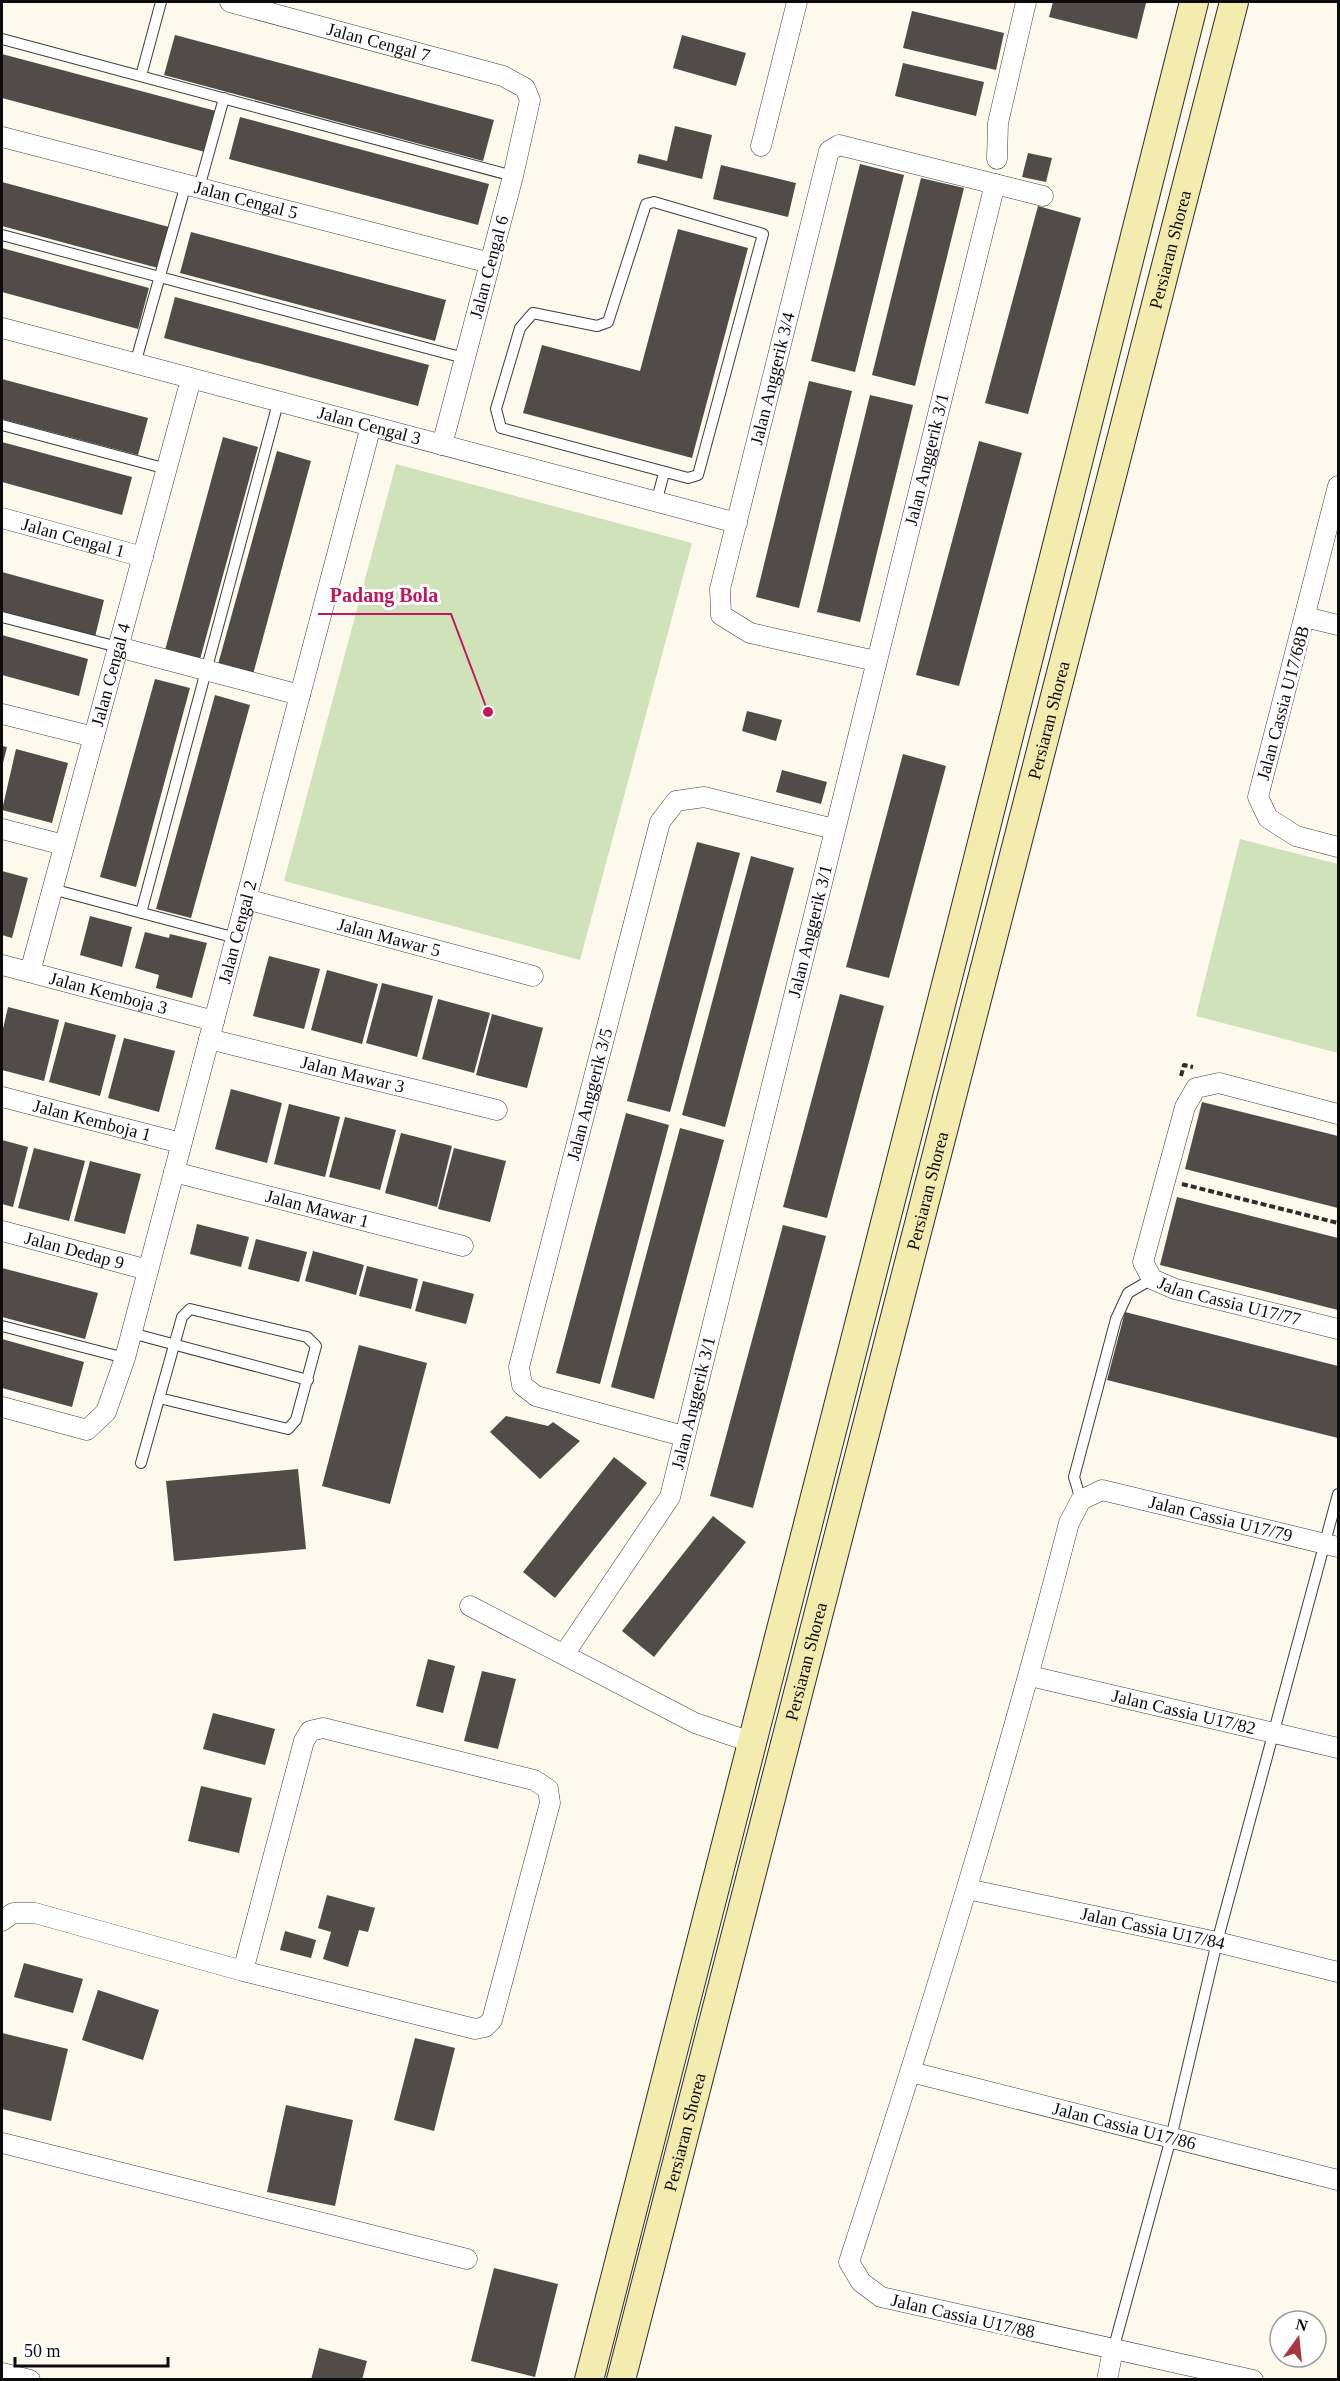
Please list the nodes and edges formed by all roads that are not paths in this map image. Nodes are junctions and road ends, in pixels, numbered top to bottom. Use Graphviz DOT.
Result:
graph roads {
  1 [pos="161,2"];
  2 [pos="230,2"];
  3 [pos="797,2"];
  4 [pos="1026,2"];
  5 [pos="1194,2"];
  6 [pos="1234,2"];
  7 [pos="2,39"];
  8 [pos="141,76"];
  9 [pos="525,88"];
  10 [pos="224,98"];
  11 [pos="2,137"];
  12 [pos="761,146"];
  13 [pos="997,159"];
  14 [pos="513,176"];
  15 [pos="995,184"];
  16 [pos="193,186"];
  17 [pos="1043,196"];
  18 [pos="2,236"];
  19 [pos="490,263"];
  20 [pos="159,277"];
  21 [pos="2,328"];
  22 [pos="464,358"];
  23 [pos="135,364"];
  24 [pos="192,379"];
  25 [pos="278,403"];
  26 [pos="2,425"];
  27 [pos="371,426"];
  28 [pos="442,445"];
  29 [pos="167,469"];
  30 [pos="664,473"];
  31 [pos="1338,486"];
  32 [pos="656,503"];
  33 [pos="2,518"];
  34 [pos="737,523"];
  35 [pos="143,557"];
  36 [pos="1305,616"];
  37 [pos="2,617"];
  38 [pos="1338,625"];
  39 [pos="118,647"];
  40 [pos="876,661"];
  41 [pos="205,671"];
  42 [pos="300,695"];
  43 [pos="2,714"];
  44 [pos="94,737"];
  45 [pos="2,829"];
  46 [pos="834,829"];
  47 [pos="64,845"];
  48 [pos="1338,847"];
  49 [pos="52,889"];
  50 [pos="246,899"];
  51 [pos="141,913"];
  52 [pos="236,938"];
  53 [pos="2,965"];
  54 [pos="30,972"];
  55 [pos="533,976"];
  56 [pos="211,1030"];
  57 [pos="2,1097"];
  58 [pos="497,1110"];
  59 [pos="1338,1114"];
  60 [pos="182,1143"];
  61 [pos="174,1172"];
  62 [pos="2,1231"];
  63 [pos="463,1246"];
  64 [pos="148,1269"];
  65 [pos="1152,1279"];
  66 [pos="2,1326"];
  67 [pos="1338,1329"];
  68 [pos="131,1333"];
  69 [pos="174,1344"];
  70 [pos="125,1358"];
  71 [pos="308,1380"];
  72 [pos="159,1398"];
  73 [pos="2,1407"];
  74 [pos="683,1436"];
  75 [pos="141,1463"];
  76 [pos="1338,1494"];
  77 [pos="1081,1500"];
  78 [pos="1332,1546"];
  79 [pos="470,1606"];
  80 [pos="565,1653"];
  81 [pos="805,1662"];
  82 [pos="1029,1676"];
  83 [pos="1274,1733"];
  84 [pos="752,1742"];
  85 [pos="1338,1748"];
  86 [pos="759,1842"];
  87 [pos="967,1889"];
  88 [pos="2,1921"];
  89 [pos="1217,1942"];
  90 [pos="243,1971"];
  91 [pos="1338,1972"];
  92 [pos="911,2072"];
  93 [pos="1171,2138"];
  94 [pos="2,2143"];
  95 [pos="1338,2180"];
  96 [pos="467,2259"];
  97 [pos="1113,2350"];
  98 [pos="2,2373"];
  99 [pos="30,2379"];
  100 [pos="589,2379"];
  101 [pos="621,2379"];
  102 [pos="1107,2379"];
  103 [pos="1253,2379"];
  1 -- 8 [label="lane"];
  2 -- 9 [label="street, Jalan Cengal 7"];
  3 -- 12 [label="street"];
  4 -- 13 [label="street"];
  5 -- 84 [label="main road, Persiaran Shorea"];
  6 -- 81 [label="main road, Persiaran Shorea"];
  7 -- 8 [label="lane"];
  8 -- 10 [label="lane"];
  9 -- 14 [label="street, Jalan Cengal 6"];
  10 -- 14 [label="lane"];
  10 -- 16 [label="lane"];
  11 -- 16 [label="street, Jalan Cengal 5"];
  14 -- 19 [label="street, Jalan Cengal 6"];
  15 -- 17 [label="street, Jalan Anggerik 3/4"];
  15 -- 34 [label="street, Jalan Anggerik 3/4"];
  15 -- 40 [label="street, Jalan Anggerik 3/1"];
  16 -- 19 [label="street, Jalan Cengal 5"];
  16 -- 20 [label="lane"];
  18 -- 20 [label="lane"];
  19 -- 22 [label="street, Jalan Cengal 6"];
  20 -- 22 [label="lane"];
  20 -- 23 [label="lane"];
  21 -- 23 [label="street, Jalan Cengal 3"];
  22 -- 28 [label="street, Jalan Cengal 6"];
  23 -- 24 [label="street, Jalan Cengal 3"];
  24 -- 25 [label="street, Jalan Cengal 3"];
  24 -- 29 [label="street, Jalan Cengal 4"];
  25 -- 27 [label="street, Jalan Cengal 3"];
  25 -- 41 [label="lane"];
  26 -- 29 [label="lane"];
  27 -- 28 [label="street, Jalan Cengal 3"];
  27 -- 42 [label="street, Jalan Cengal 2"];
  28 -- 32 [label="street, Jalan Cengal 3"];
  29 -- 35 [label="street, Jalan Cengal 4"];
  30 -- 30 [label="lane"];
  30 -- 32 [label="lane"];
  31 -- 36 [label="street, Jalan Cassia U17/68B"];
  32 -- 34 [label="street, Jalan Cengal 3"];
  33 -- 35 [label="street, Jalan Cengal 1"];
  34 -- 40 [label="street, Jalan Anggerik 3/4"];
  35 -- 39 [label="street, Jalan Cengal 4"];
  36 -- 38 [label="street"];
  36 -- 48 [label="street, Jalan Cassia U17/68B"];
  37 -- 39 [label="lane"];
  39 -- 41 [label="street"];
  39 -- 44 [label="street, Jalan Cengal 4"];
  40 -- 46 [label="street, Jalan Anggerik 3/1"];
  41 -- 42 [label="street"];
  41 -- 51 [label="lane"];
  42 -- 50 [label="street, Jalan Cengal 2"];
  43 -- 44 [label="street"];
  44 -- 47 [label="street, Jalan Cengal 4"];
  45 -- 47 [label="street"];
  46 -- 74 [label="street, Jalan Anggerik 3/1"];
  46 -- 74 [label="street, Jalan Anggerik 3/5"];
  47 -- 49 [label="street, Jalan Cengal 4"];
  49 -- 51 [label="lane"];
  49 -- 54 [label="street, Jalan Cengal 4"];
  50 -- 52 [label="street, Jalan Cengal 2"];
  50 -- 55 [label="street, Jalan Mawar 5"];
  51 -- 52 [label="lane"];
  52 -- 56 [label="street, Jalan Cengal 2"];
  53 -- 54 [label="street, Jalan Kemboja 3"];
  54 -- 56 [label="street, Jalan Kemboja 3"];
  56 -- 58 [label="street, Jalan Mawar 3"];
  56 -- 60 [label="street, Jalan Cengal 2"];
  57 -- 60 [label="street, Jalan Kemboja 1"];
  59 -- 65 [label="street, Jalan Cassia U17/77"];
  60 -- 61 [label="street, Jalan Cengal 2"];
  61 -- 63 [label="street, Jalan Mawar 1"];
  61 -- 64 [label="street, Jalan Cengal 2"];
  62 -- 64 [label="street, Jalan Dedap 9"];
  64 -- 68 [label="street, Jalan Cengal 2"];
  65 -- 67 [label="street, Jalan Cassia U17/77"];
  65 -- 77 [label="lane"];
  66 -- 70 [label="lane"];
  68 -- 69 [label="lane"];
  68 -- 70 [label="street, Jalan Cengal 2"];
  69 -- 71 [label="lane"];
  69 -- 71 [label="lane"];
  69 -- 72 [label="lane"];
  70 -- 73 [label="street, Jalan Cengal 2"];
  71 -- 72 [label="lane"];
  72 -- 75 [label="lane"];
  74 -- 80 [label="street, Jalan Anggerik 3/1"];
  76 -- 78 [label="lane"];
  77 -- 78 [label="street, Jalan Cassia U17/79"];
  77 -- 82 [label="street, Jalan Cassia U17/88"];
  78 -- 83 [label="lane"];
  79 -- 80 [label="street"];
  80 -- 84 [label="street"];
  81 -- 84 [label="main road"];
  81 -- 86 [label="main road, Persiaran Shorea"];
  82 -- 83 [label="street, Jalan Cassia U17/82"];
  82 -- 87 [label="street, Jalan Cassia U17/88"];
  83 -- 85 [label="street, Jalan Cassia U17/82"];
  83 -- 89 [label="lane"];
  84 -- 86 [label="main road"];
  84 -- 100 [label="main road, Persiaran Shorea"];
  86 -- 101 [label="main road, Persiaran Shorea"];
  87 -- 89 [label="street, Jalan Cassia U17/84"];
  87 -- 92 [label="street, Jalan Cassia U17/88"];
  88 -- 90 [label="street"];
  89 -- 91 [label="street, Jalan Cassia U17/84"];
  89 -- 93 [label="lane"];
  90 -- 90 [label="street"];
  92 -- 93 [label="street, Jalan Cassia U17/86"];
  92 -- 97 [label="street, Jalan Cassia U17/88"];
  93 -- 95 [label="street, Jalan Cassia U17/86"];
  93 -- 97 [label="lane"];
  94 -- 96 [label="street"];
  97 -- 102 [label="street"];
  97 -- 103 [label="street, Jalan Cassia U17/88"];
  98 -- 99 [label="street"];
}
